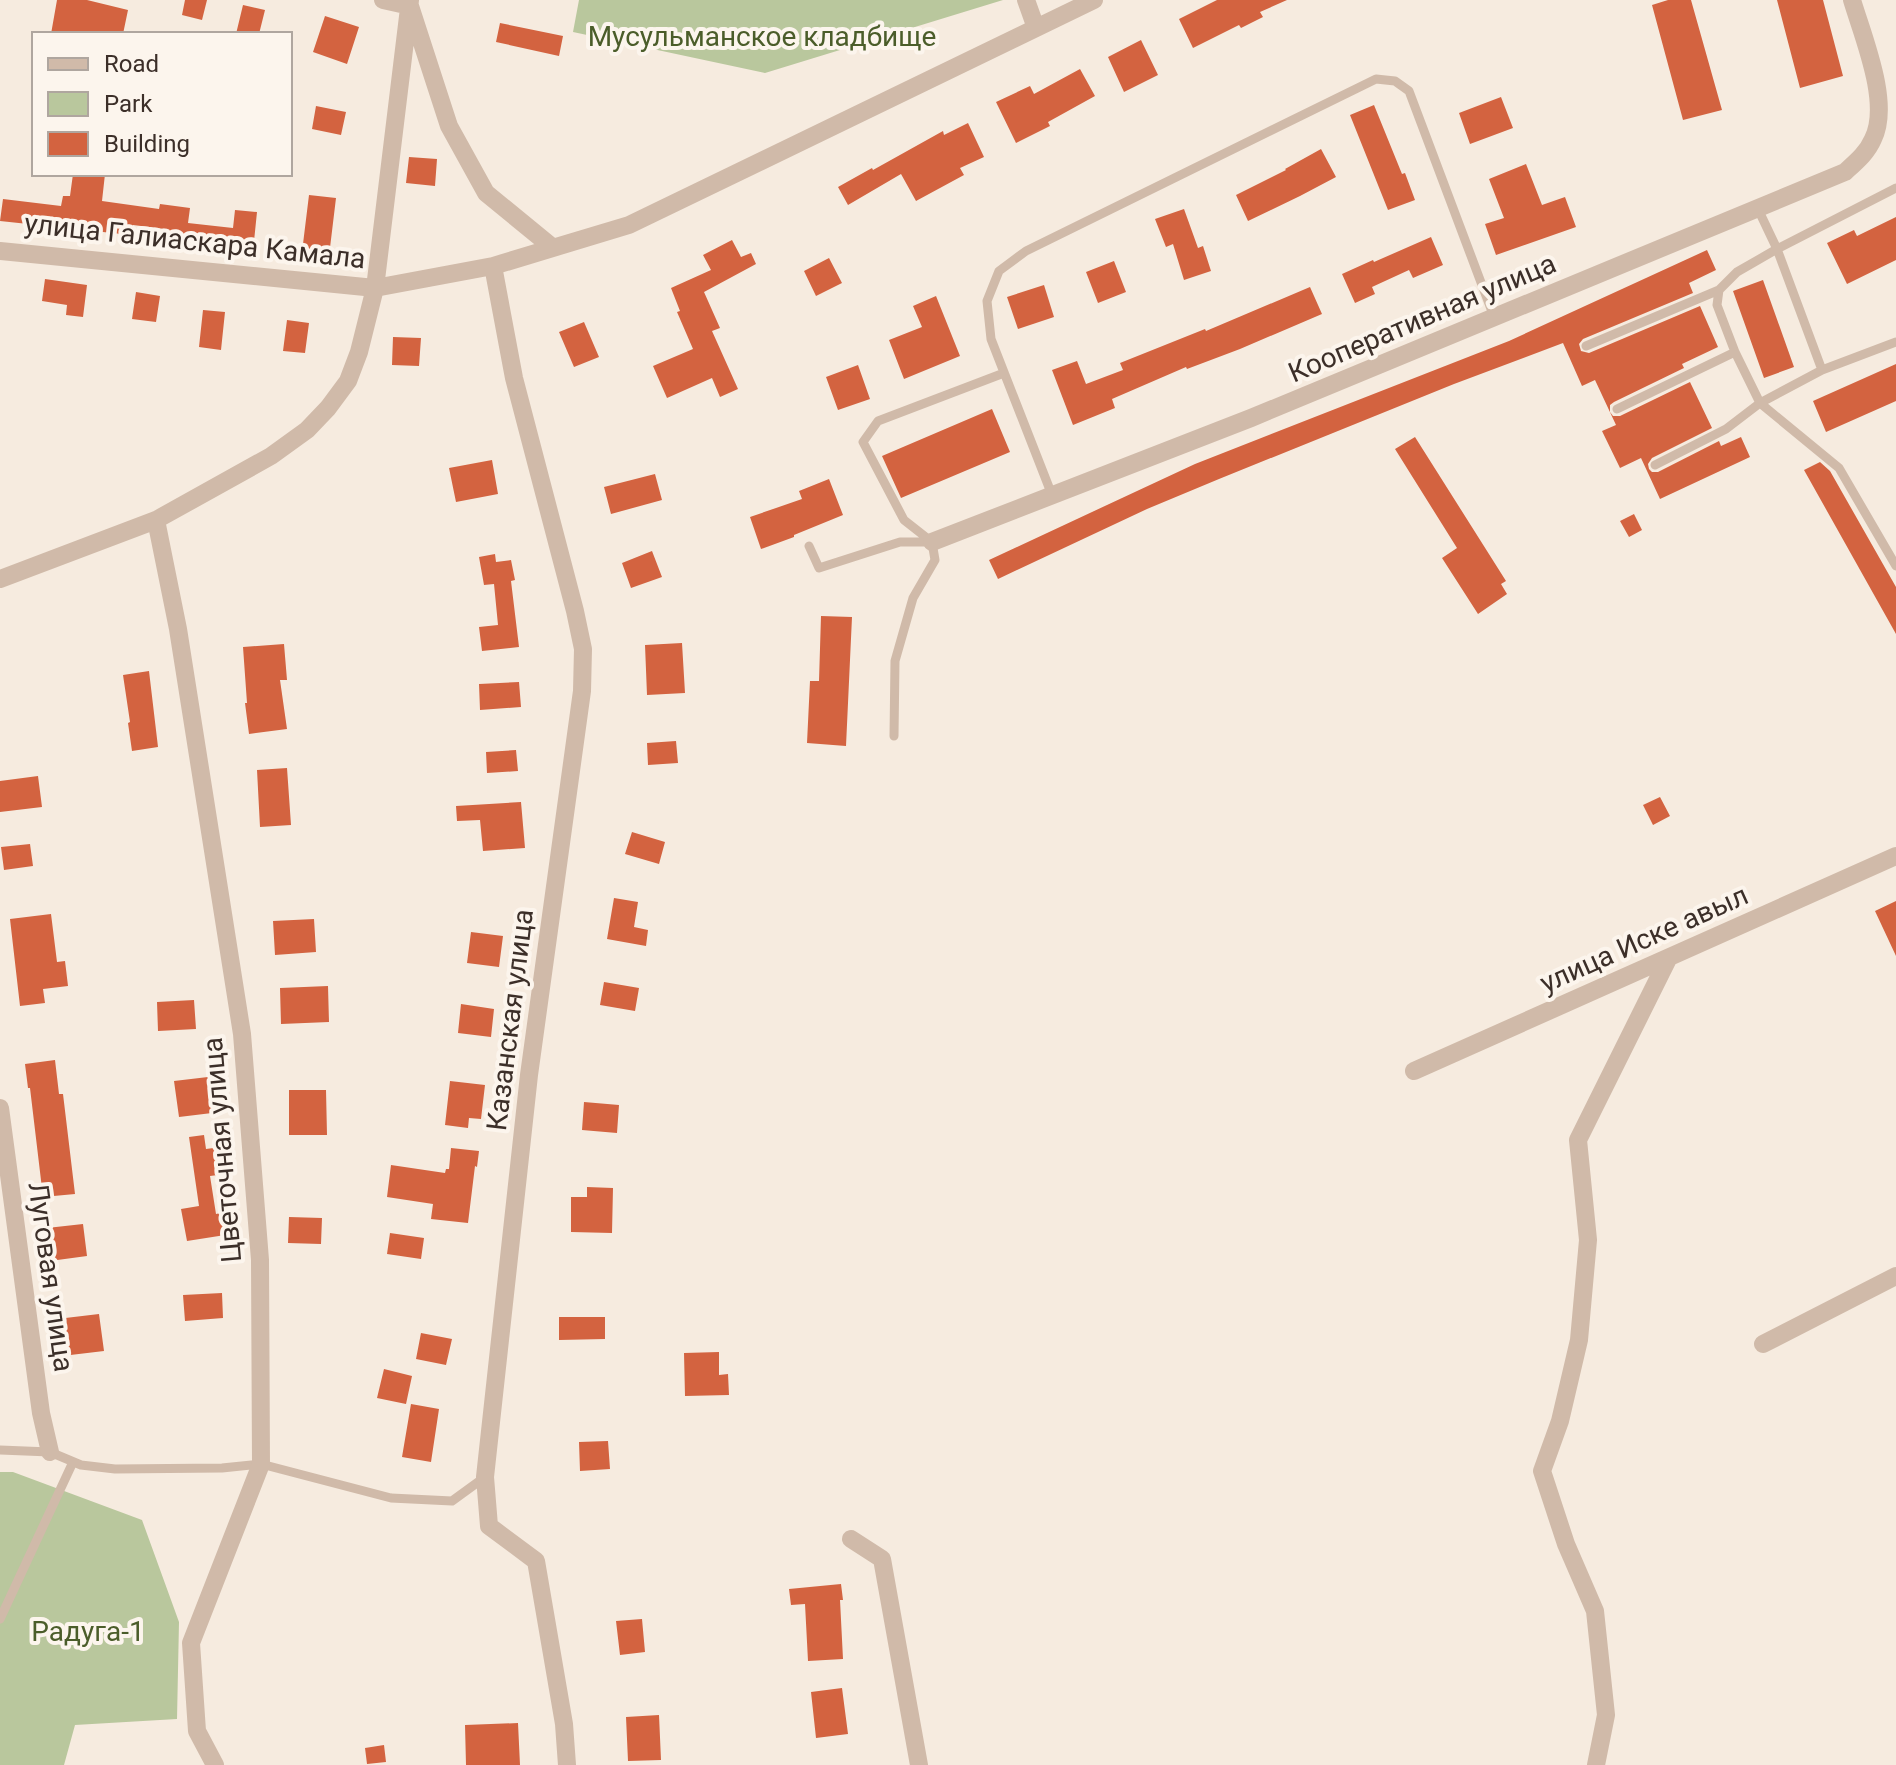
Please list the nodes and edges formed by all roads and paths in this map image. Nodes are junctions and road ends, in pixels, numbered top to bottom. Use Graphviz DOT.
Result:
graph roads {
  1 [pos="383,0"];
  2 [pos="1026,0"];
  3 [pos="1094,0"];
  4 [pos="1852,0"];
  5 [pos="410,3"];
  6 [pos="1036,28"];
  7 [pos="1896,188"];
  8 [pos="1758,209"];
  9 [pos="552,247"];
  10 [pos="1777,249"];
  11 [pos="0,251"];
  12 [pos="493,266"];
  13 [pos="375,288"];
  14 [pos="1719,290"];
  15 [pos="1494,318"];
  16 [pos="1896,342"];
  17 [pos="1586,346"];
  18 [pos="1735,352"];
  19 [pos="1822,370"];
  20 [pos="1004,373"];
  21 [pos="1760,403"];
  22 [pos="1617,409"];
  23 [pos="1655,465"];
  24 [pos="1052,495"];
  25 [pos="156,520"];
  26 [pos="932,542"];
  27 [pos="809,546"];
  28 [pos="1896,566"];
  29 [pos="0,579"];
  30 [pos="894,736"];
  31 [pos="1896,856"];
  32 [pos="1668,959"];
  33 [pos="1414,1071"];
  34 [pos="0,1108"];
  35 [pos="1896,1276"];
  36 [pos="1763,1344"];
  37 [pos="0,1450"];
  38 [pos="50,1452"];
  39 [pos="73,1462"];
  40 [pos="261,1464"];
  41 [pos="485,1477"];
  42 [pos="851,1539"];
  43 [pos="0,1619"];
  44 [pos="215,1765"];
  45 [pos="567,1765"];
  46 [pos="919,1765"];
  47 [pos="1596,1765"];
  1 -- 5 [label="street"];
  2 -- 6 [label="street"];
  3 -- 6 [label="street, улица Галиаскара Камала"];
  4 -- 8 [label="street, Кооперативная улица"];
  5 -- 9 [label="street"];
  5 -- 13 [label="street"];
  6 -- 9 [label="street, улица Галиаскара Камала"];
  7 -- 10 [label="lane"];
  8 -- 10 [label="lane"];
  8 -- 15 [label="street, Кооперативная улица"];
  9 -- 12 [label="street, улица Галиаскара Камала"];
  10 -- 14 [label="lane"];
  10 -- 19 [label="lane"];
  11 -- 13 [label="street, улица Галиаскара Камала"];
  12 -- 13 [label="street, улица Галиаскара Камала"];
  12 -- 41 [label="street, Казанская улица"];
  13 -- 25 [label="street"];
  14 -- 17 [label="lane"];
  14 -- 18 [label="lane"];
  15 -- 20 [label="lane"];
  15 -- 24 [label="street, Кооперативная улица"];
  16 -- 19 [label="lane"];
  18 -- 21 [label="lane"];
  18 -- 22 [label="lane"];
  19 -- 21 [label="lane"];
  20 -- 24 [label="lane"];
  20 -- 26 [label="lane"];
  21 -- 23 [label="lane"];
  21 -- 28 [label="lane"];
  24 -- 26 [label="street, Кооперативная улица"];
  25 -- 29 [label="street"];
  25 -- 40 [label="street, Цветочная улица"];
  26 -- 27 [label="lane"];
  26 -- 30 [label="lane"];
  31 -- 32 [label="street, улица Иске авыл"];
  32 -- 33 [label="street, улица Иске авыл"];
  32 -- 47 [label="street"];
  34 -- 38 [label="street, Луговая улица"];
  35 -- 36 [label="street"];
  37 -- 38 [label="lane"];
  38 -- 39 [label="lane"];
  39 -- 40 [label="lane"];
  39 -- 43 [label="lane"];
  40 -- 41 [label="lane"];
  40 -- 44 [label="street, Цветочная улица"];
  41 -- 45 [label="street, Казанская улица"];
  42 -- 46 [label="street"];
}
